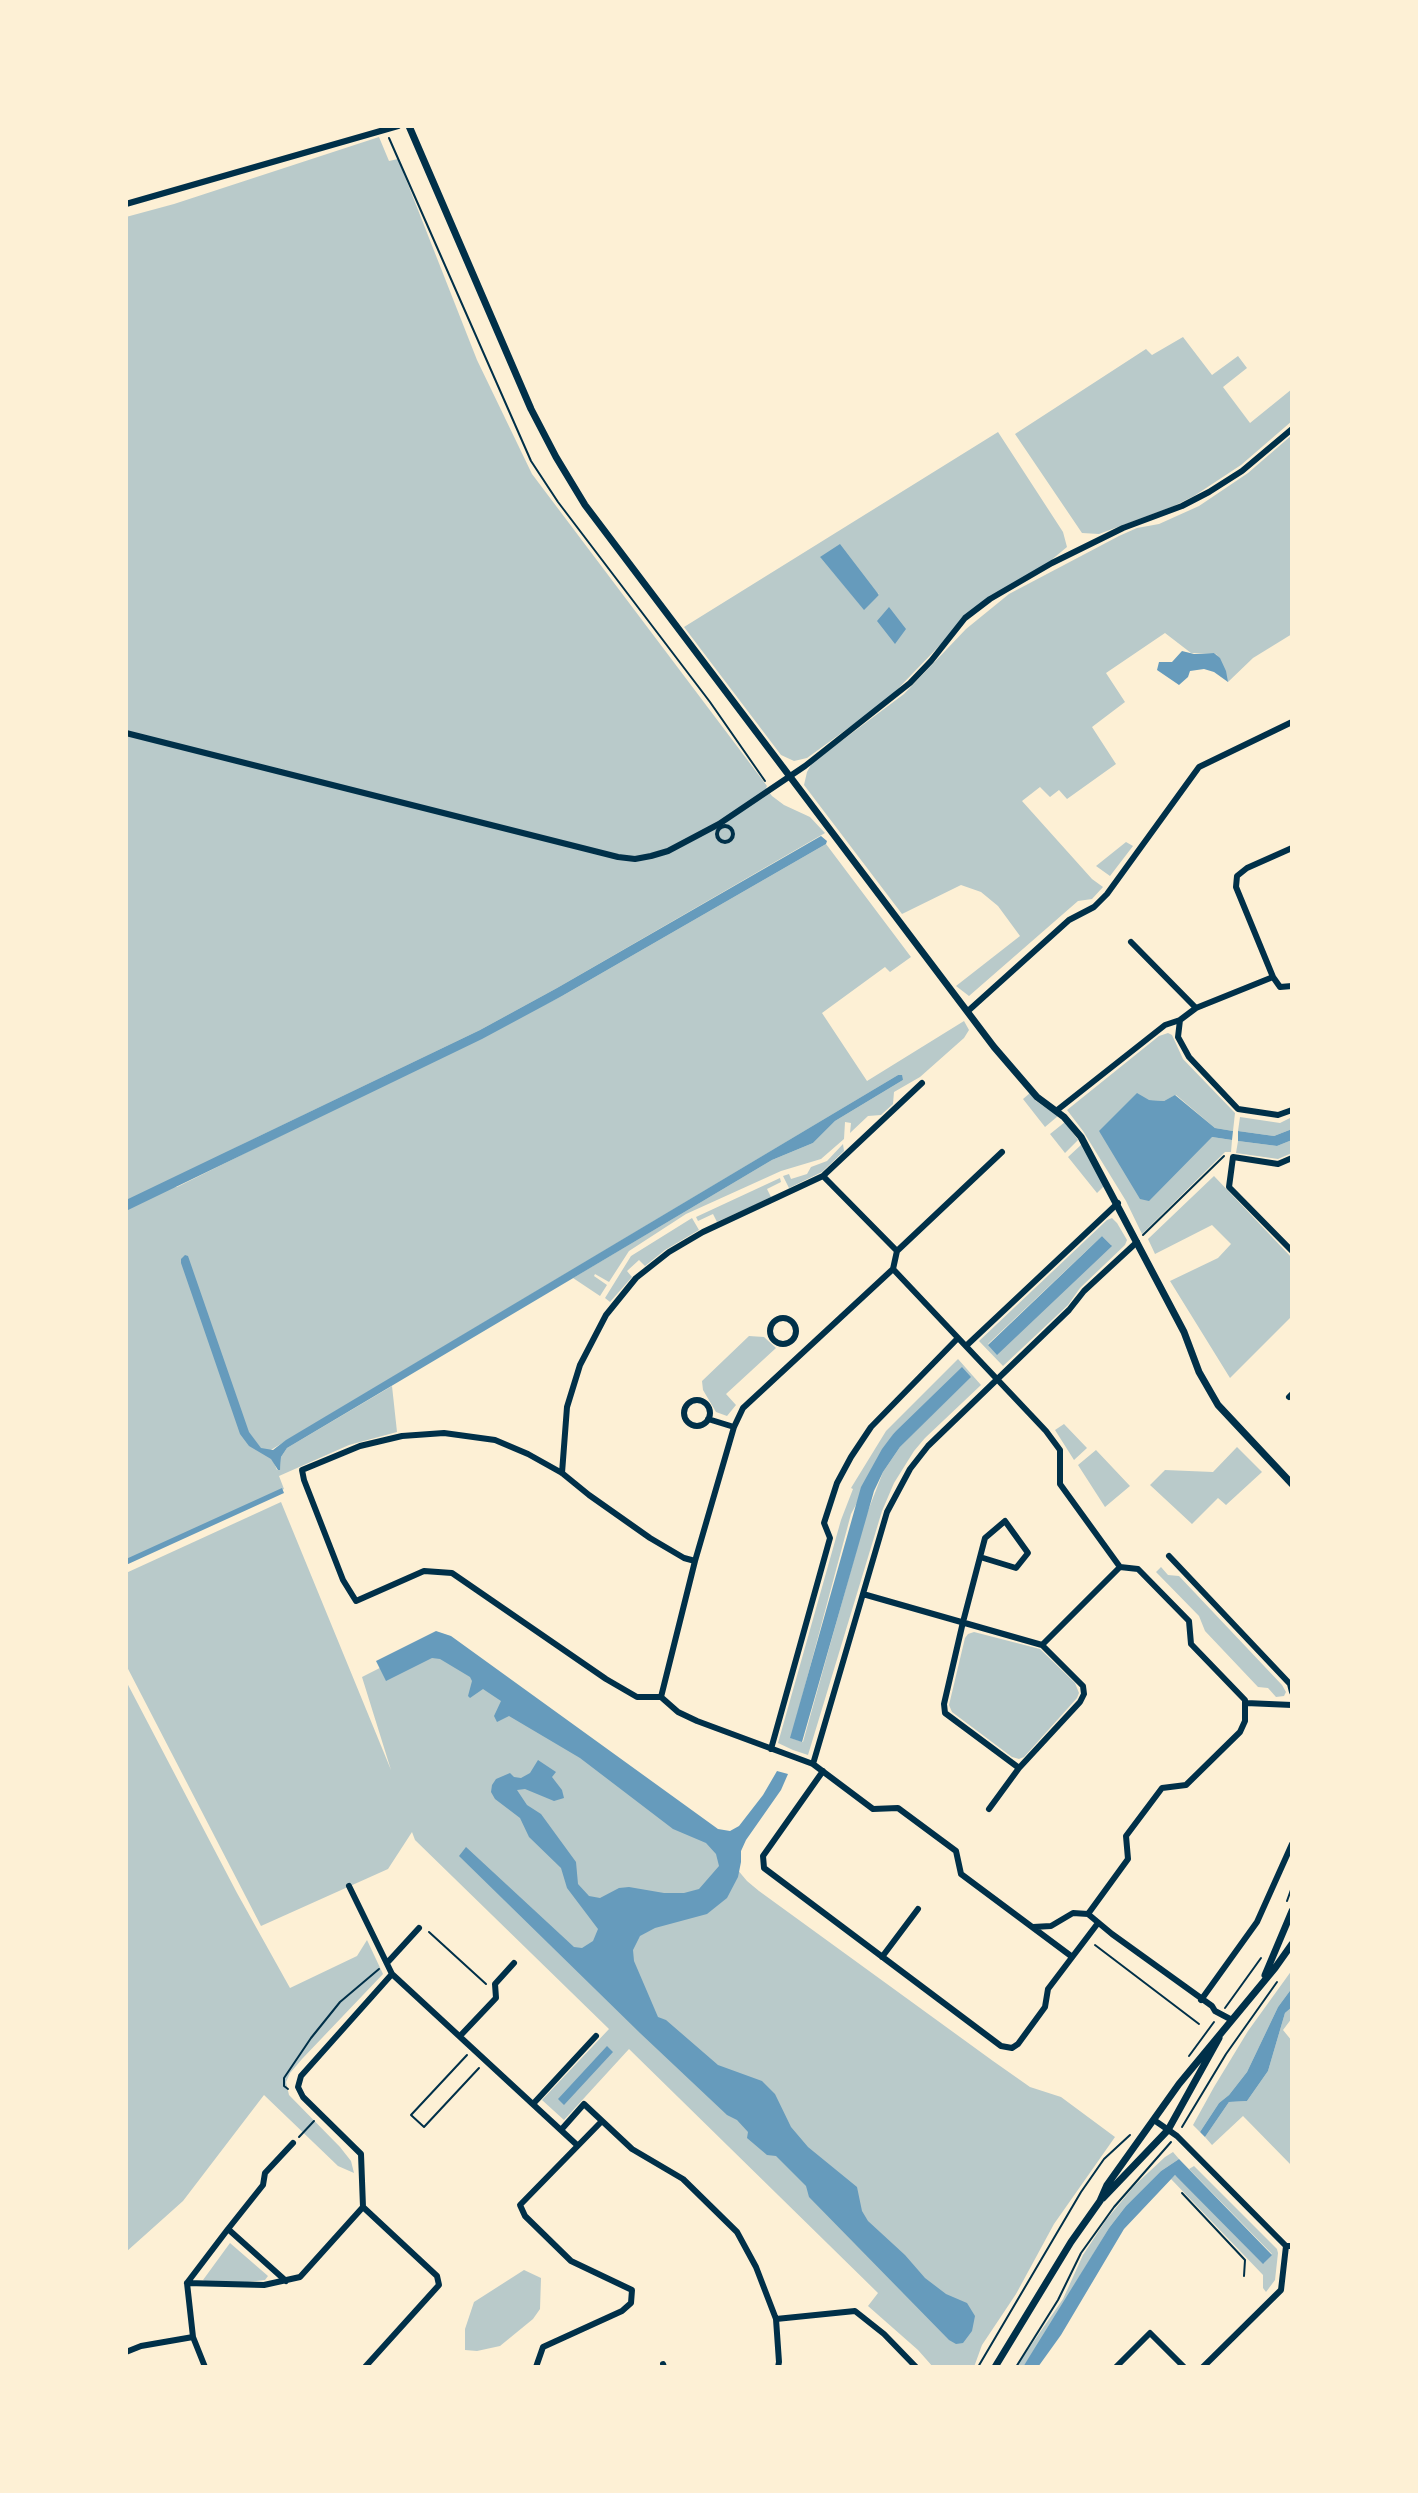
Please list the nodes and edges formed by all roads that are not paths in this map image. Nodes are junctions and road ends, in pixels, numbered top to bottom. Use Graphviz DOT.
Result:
graph roads {
  1 [pos="398,126"];
  2 [pos="409,126"];
  3 [pos="126,204"];
  4 [pos="1292,429"];
  5 [pos="1292,722"];
  6 [pos="126,733"];
  7 [pos="789,777"];
  8 [pos="718,837"];
  9 [pos="1292,848"];
  10 [pos="1131,942"];
  11 [pos="1273,977"];
  12 [pos="1292,986"];
  13 [pos="1196,1008"];
  14 [pos="968,1011"];
  15 [pos="1180,1020"];
  16 [pos="922,1083"];
  17 [pos="1292,1110"];
  18 [pos="1056,1111"];
  19 [pos="1002,1152"];
  20 [pos="1292,1158"];
  21 [pos="823,1176"];
  22 [pos="1118,1203"];
  23 [pos="1137,1242"];
  24 [pos="897,1251"];
  25 [pos="1292,1251"];
  26 [pos="893,1269"];
  27 [pos="958,1338"];
  28 [pos="792,1340"];
  29 [pos="966,1346"];
  30 [pos="804,1351"];
  31 [pos="996,1378"];
  32 [pos="708,1419"];
  33 [pos="734,1427"];
  34 [pos="562,1473"];
  35 [pos="1292,1484"];
  36 [pos="1169,1556"];
  37 [pos="980,1557"];
  38 [pos="695,1561"];
  39 [pos="1120,1567"];
  40 [pos="863,1594"];
  41 [pos="963,1622"];
  42 [pos="1042,1645"];
  43 [pos="1292,1692"];
  44 [pos="661,1697"];
  45 [pos="1246,1703"];
  46 [pos="1292,1705"];
  47 [pos="771,1749"];
  48 [pos="813,1764"];
  49 [pos="1019,1768"];
  50 [pos="823,1771"];
  51 [pos="989,1809"];
  52 [pos="1292,1844"];
  53 [pos="349,1886"];
  54 [pos="918,1909"];
  55 [pos="1292,1911"];
  56 [pos="1088,1914"];
  57 [pos="1098,1923"];
  58 [pos="1030,1926"];
  59 [pos="419,1928"];
  60 [pos="1292,1944"];
  61 [pos="1071,1956"];
  62 [pos="882,1957"];
  63 [pos="387,1963"];
  64 [pos="514,1963"];
  65 [pos="392,1974"];
  66 [pos="1257,1989"];
  67 [pos="1201,2000"];
  68 [pos="1232,2020"];
  69 [pos="1222,2032"];
  70 [pos="460,2036"];
  71 [pos="596,2036"];
  72 [pos="533,2104"];
  73 [pos="1154,2120"];
  74 [pos="602,2121"];
  75 [pos="561,2130"];
  76 [pos="1168,2130"];
  77 [pos="293,2143"];
  78 [pos="577,2145"];
  79 [pos="1100,2201"];
  80 [pos="363,2207"];
  81 [pos="228,2229"];
  82 [pos="1289,2246"];
  83 [pos="286,2281"];
  84 [pos="187,2283"];
  85 [pos="776,2319"];
  86 [pos="193,2337"];
  87 [pos="126,2352"];
  88 [pos="205,2367"];
  89 [pos="365,2367"];
  90 [pos="536,2367"];
  91 [pos="778,2367"];
  92 [pos="916,2367"];
  93 [pos="995,2367"];
  94 [pos="1116,2367"];
  95 [pos="1184,2367"];
  96 [pos="1203,2367"];
  1 -- 3 [label="street"];
  2 -- 7 [label="street"];
  4 -- 7 [label="street"];
  5 -- 14 [label="street"];
  6 -- 7 [label="street"];
  7 -- 14 [label="street"];
  8 -- 8 [label="street"];
  9 -- 11 [label="street"];
  10 -- 13 [label="street"];
  11 -- 12 [label="street"];
  11 -- 13 [label="street"];
  13 -- 15 [label="street"];
  14 -- 18 [label="street"];
  15 -- 17 [label="street"];
  15 -- 18 [label="street"];
  16 -- 21 [label="street"];
  18 -- 22 [label="street"];
  19 -- 24 [label="street"];
  20 -- 25 [label="street"];
  21 -- 24 [label="street"];
  21 -- 34 [label="street"];
  22 -- 23 [label="street"];
  22 -- 29 [label="street"];
  23 -- 31 [label="street"];
  23 -- 35 [label="street"];
  24 -- 26 [label="street"];
  26 -- 27 [label="street"];
  26 -- 30 [label="street"];
  27 -- 29 [label="street"];
  27 -- 47 [label="street"];
  28 -- 28 [label="street"];
  28 -- 30 [label="street"];
  29 -- 31 [label="street"];
  30 -- 33 [label="street"];
  31 -- 39 [label="street"];
  31 -- 40 [label="street"];
  32 -- 32 [label="street"];
  32 -- 33 [label="street"];
  33 -- 38 [label="street"];
  34 -- 38 [label="street"];
  34 -- 44 [label="street"];
  36 -- 43 [label="street"];
  37 -- 37 [label="street"];
  37 -- 41 [label="street"];
  38 -- 44 [label="street"];
  39 -- 42 [label="street"];
  39 -- 45 [label="street"];
  40 -- 41 [label="street"];
  40 -- 48 [label="street"];
  41 -- 42 [label="street"];
  41 -- 49 [label="street"];
  42 -- 49 [label="street"];
  44 -- 47 [label="street"];
  45 -- 46 [label="street"];
  45 -- 56 [label="street"];
  47 -- 48 [label="street"];
  48 -- 50 [label="street"];
  49 -- 51 [label="street"];
  50 -- 58 [label="street"];
  50 -- 62 [label="street"];
  52 -- 67 [label="street"];
  53 -- 63 [label="street"];
  54 -- 62 [label="street"];
  55 -- 66 [label="street"];
  56 -- 57 [label="street"];
  56 -- 58 [label="street"];
  57 -- 61 [label="street"];
  57 -- 67 [label="street"];
  58 -- 61 [label="street"];
  59 -- 63 [label="street"];
  60 -- 66 [label="street"];
  61 -- 62 [label="street"];
  63 -- 65 [label="street"];
  64 -- 70 [label="street"];
  65 -- 70 [label="street"];
  65 -- 80 [label="street"];
  66 -- 68 [label="street"];
  67 -- 68 [label="street"];
  68 -- 69 [label="street"];
  69 -- 73 [label="street"];
  69 -- 76 [label="street"];
  70 -- 72 [label="street"];
  71 -- 72 [label="street"];
  72 -- 75 [label="street"];
  73 -- 76 [label="street"];
  73 -- 79 [label="street"];
  74 -- 75 [label="street"];
  74 -- 78 [label="street"];
  74 -- 85 [label="street"];
  75 -- 78 [label="street"];
  76 -- 79 [label="street"];
  76 -- 82 [label="street"];
  77 -- 81 [label="street"];
  78 -- 90 [label="street"];
  79 -- 93 [label="street"];
  80 -- 83 [label="street"];
  80 -- 89 [label="street"];
  81 -- 83 [label="street"];
  81 -- 84 [label="street"];
  82 -- 96 [label="street"];
  83 -- 84 [label="street"];
  84 -- 86 [label="street"];
  85 -- 91 [label="street"];
  85 -- 92 [label="street"];
  86 -- 87 [label="street"];
  86 -- 88 [label="street"];
  94 -- 95 [label="street"];
}
